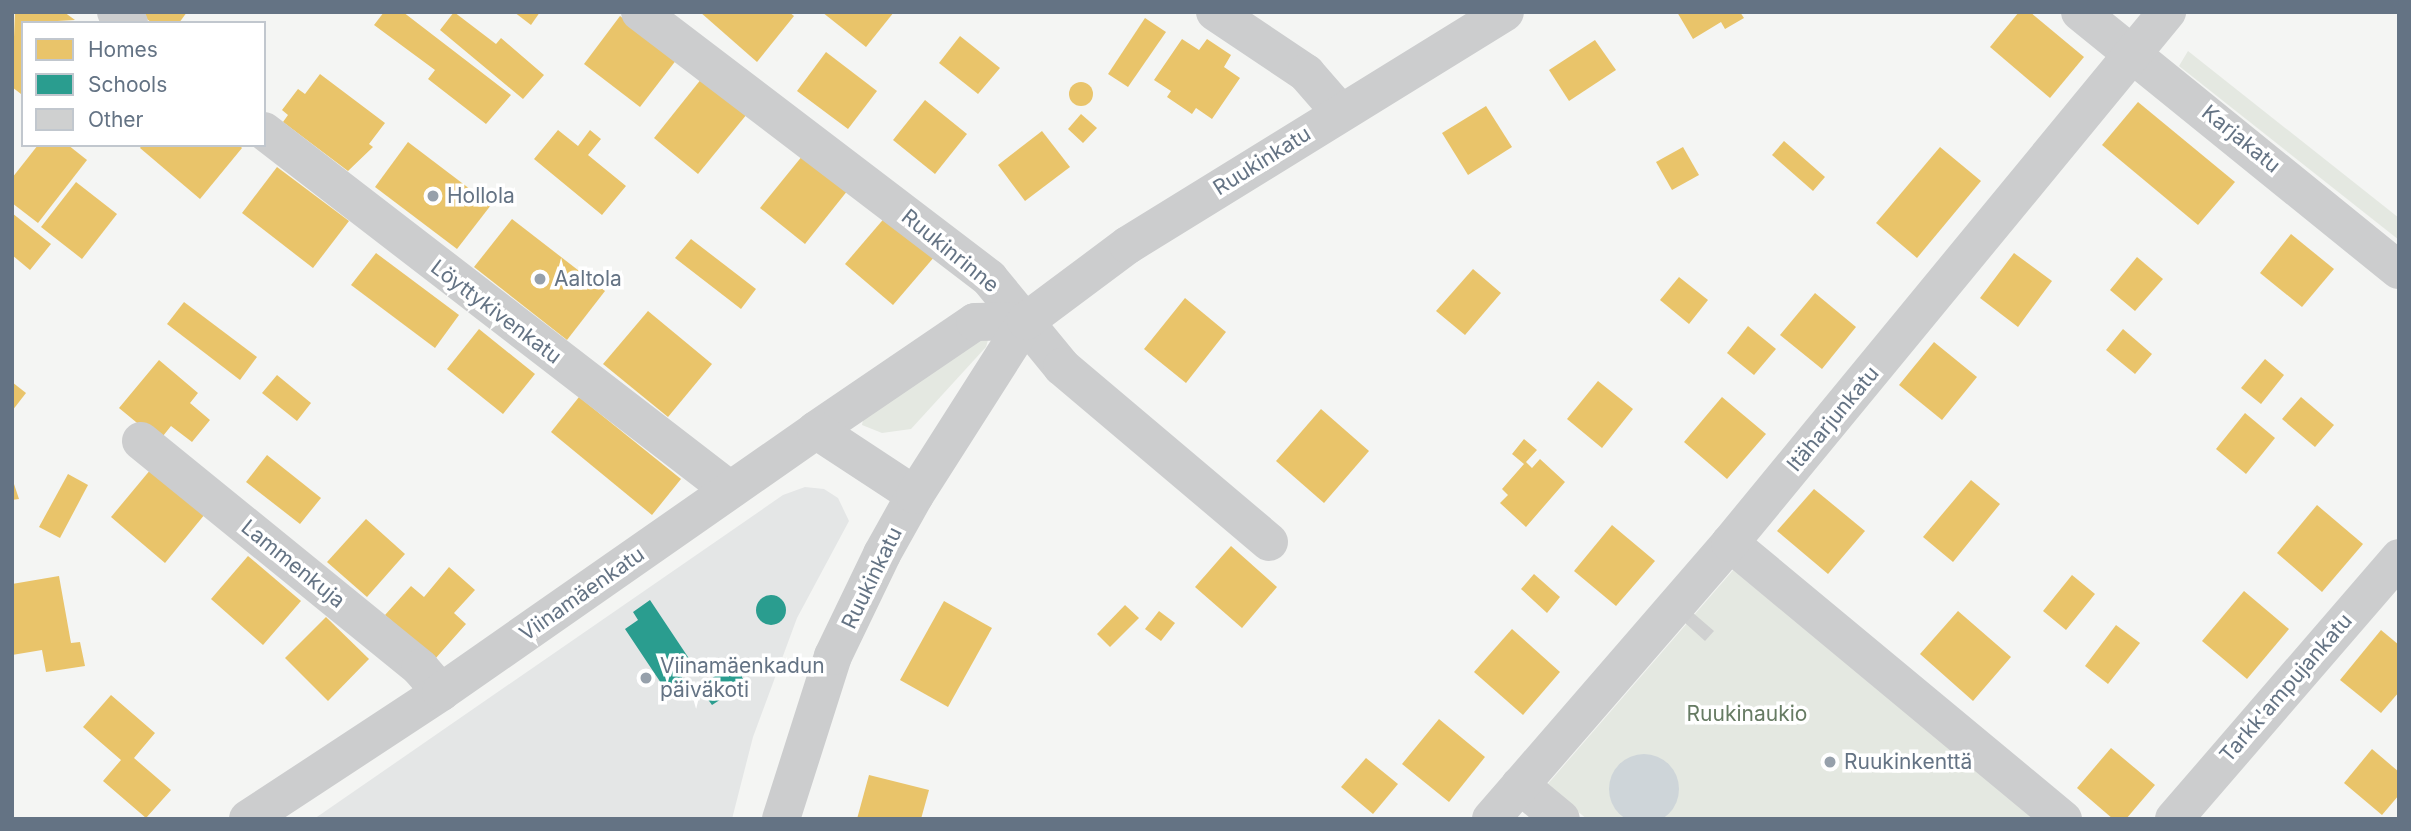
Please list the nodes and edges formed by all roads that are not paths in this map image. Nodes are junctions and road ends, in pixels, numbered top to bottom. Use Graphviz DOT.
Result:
graph roads {
  1 [pos="640,12"];
  2 [pos="1215,12"];
  3 [pos="1505,12"];
  4 [pos="2080,12"];
  5 [pos="2167,12"];
  6 [pos="2133,55"];
  7 [pos="1340,112"];
  8 [pos="266,133"];
  9 [pos="2399,270"];
  10 [pos="1026,320"];
  11 [pos="816,430"];
  12 [pos="141,441"];
  13 [pos="730,490"];
  14 [pos="915,495"];
  15 [pos="1269,542"];
  16 [pos="1730,543"];
  17 [pos="2399,558"];
  18 [pos="441,692"];
  19 [pos="1520,785"];
  20 [pos="248,819"];
  21 [pos="781,819"];
  22 [pos="1491,819"];
  23 [pos="1561,819"];
  24 [pos="2063,819"];
  25 [pos="2174,819"];
  1 -- 10 [label="street, Ruukinrinne"];
  2 -- 7 [label="street"];
  3 -- 7 [label="street, Ruukinkatu"];
  4 -- 6 [label="street, Karjakatu"];
  5 -- 6 [label="street, Itäharjunkatu"];
  6 -- 9 [label="street, Karjakatu"];
  6 -- 16 [label="street, Itäharjunkatu"];
  7 -- 10 [label="street, Ruukinkatu"];
  8 -- 13 [label="street, Löyttykivenkatu"];
  10 -- 11 [label="street"];
  10 -- 14 [label="street, Ruukinkatu"];
  10 -- 15 [label="street, Ruukinrinne"];
  11 -- 13 [label="street, Viinamäenkatu"];
  11 -- 14 [label="street"];
  12 -- 18 [label="street, Lammenkuja"];
  13 -- 18 [label="street, Viinamäenkatu"];
  14 -- 21 [label="street, Ruukinkatu"];
  16 -- 19 [label="street, Itäharjunkatu"];
  16 -- 24 [label="street"];
  17 -- 25 [label="street, Tarkk'ampujankatu"];
  18 -- 20 [label="street, Viinamäenkatu"];
  19 -- 22 [label="street, Itäharjunkatu"];
  19 -- 23 [label="street"];
}
